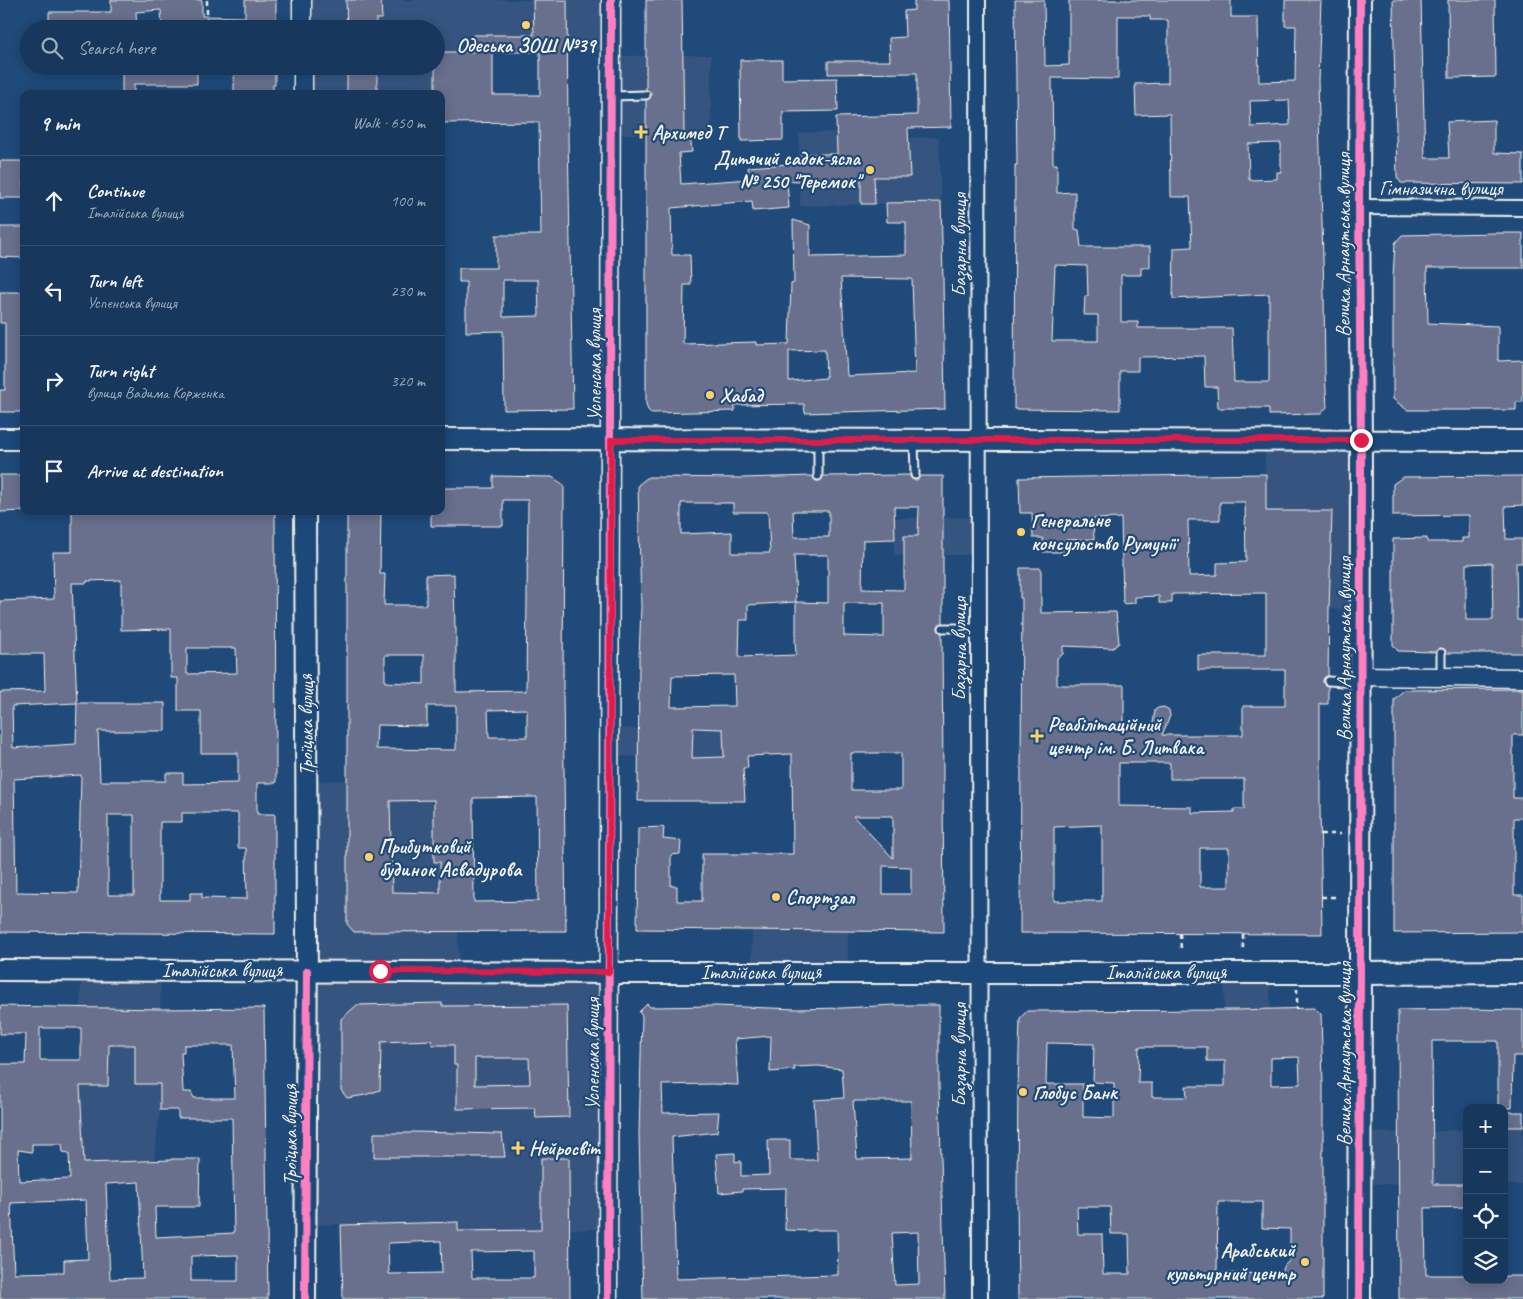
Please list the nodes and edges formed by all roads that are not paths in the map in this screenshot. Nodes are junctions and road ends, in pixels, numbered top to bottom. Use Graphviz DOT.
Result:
graph roads {
  1 [pos="302,0"];
  2 [pos="611,0"];
  3 [pos="978,0"];
  4 [pos="1360,0"];
  5 [pos="302,20"];
  6 [pos="303,75"];
  7 [pos="303,90"];
  8 [pos="646,95"];
  9 [pos="611,96"];
  10 [pos="1359,207"];
  11 [pos="1523,208"];
  12 [pos="0,439"];
  13 [pos="20,439"];
  14 [pos="445,440"];
  15 [pos="611,440"];
  16 [pos="818,440"];
  17 [pos="914,440"];
  18 [pos="979,440"];
  19 [pos="1361,440"];
  20 [pos="1523,441"];
  21 [pos="818,476"];
  22 [pos="915,476"];
  23 [pos="305,515"];
  24 [pos="942,628"];
  25 [pos="979,628"];
  26 [pos="1441,652"];
  27 [pos="1441,677"];
  28 [pos="1523,678"];
  29 [pos="1360,680"];
  30 [pos="1328,681"];
  31 [pos="0,970"];
  32 [pos="307,971"];
  33 [pos="609,972"];
  34 [pos="979,972"];
  35 [pos="1523,972"];
  36 [pos="1360,973"];
  37 [pos="304,1299"];
  38 [pos="608,1299"];
  39 [pos="980,1299"];
  40 [pos="1359,1299"];
  1 -- 5 [label="street"];
  2 -- 9 [label="street, Успенська вулиця"];
  3 -- 18 [label="street, Базарна вулиця"];
  4 -- 10 [label="main road, Велика Арнаутська вулиця"];
  6 -- 7 [label="street"];
  8 -- 9 [label="lane"];
  9 -- 15 [label="street, Успенська вулиця"];
  10 -- 11 [label="street, Гімназична вулиця"];
  10 -- 19 [label="main road, Велика Арнаутська вулиця"];
  12 -- 13 [label="main road"];
  14 -- 15 [label="main road"];
  15 -- 16 [label="main road"];
  15 -- 33 [label="street, Успенська вулиця"];
  16 -- 17 [label="main road"];
  16 -- 21 [label="lane"];
  17 -- 18 [label="main road"];
  17 -- 22 [label="lane"];
  18 -- 19 [label="main road"];
  18 -- 25 [label="street, Базарна вулиця"];
  19 -- 20 [label="main road"];
  19 -- 29 [label="main road, Велика Арнаутська вулиця"];
  23 -- 32 [label="main road, Троїцька вулиця"];
  24 -- 25 [label="lane"];
  25 -- 34 [label="street, Базарна вулиця"];
  26 -- 27 [label="lane"];
  27 -- 28 [label="street"];
  27 -- 29 [label="street"];
  29 -- 30 [label="lane"];
  29 -- 36 [label="main road, Велика Арнаутська вулиця"];
  31 -- 32 [label="main road, Італійська вулиця"];
  32 -- 33 [label="main road, Італійська вулиця"];
  32 -- 37 [label="main road, Троїцька вулиця"];
  33 -- 34 [label="main road, Італійська вулиця"];
  33 -- 38 [label="street, Успенська вулиця"];
  34 -- 36 [label="main road, Італійська вулиця"];
  34 -- 39 [label="street, Базарна вулиця"];
  35 -- 36 [label="main road, Італійська вулиця"];
  36 -- 40 [label="main road, Велика Арнаутська вулиця"];
}
